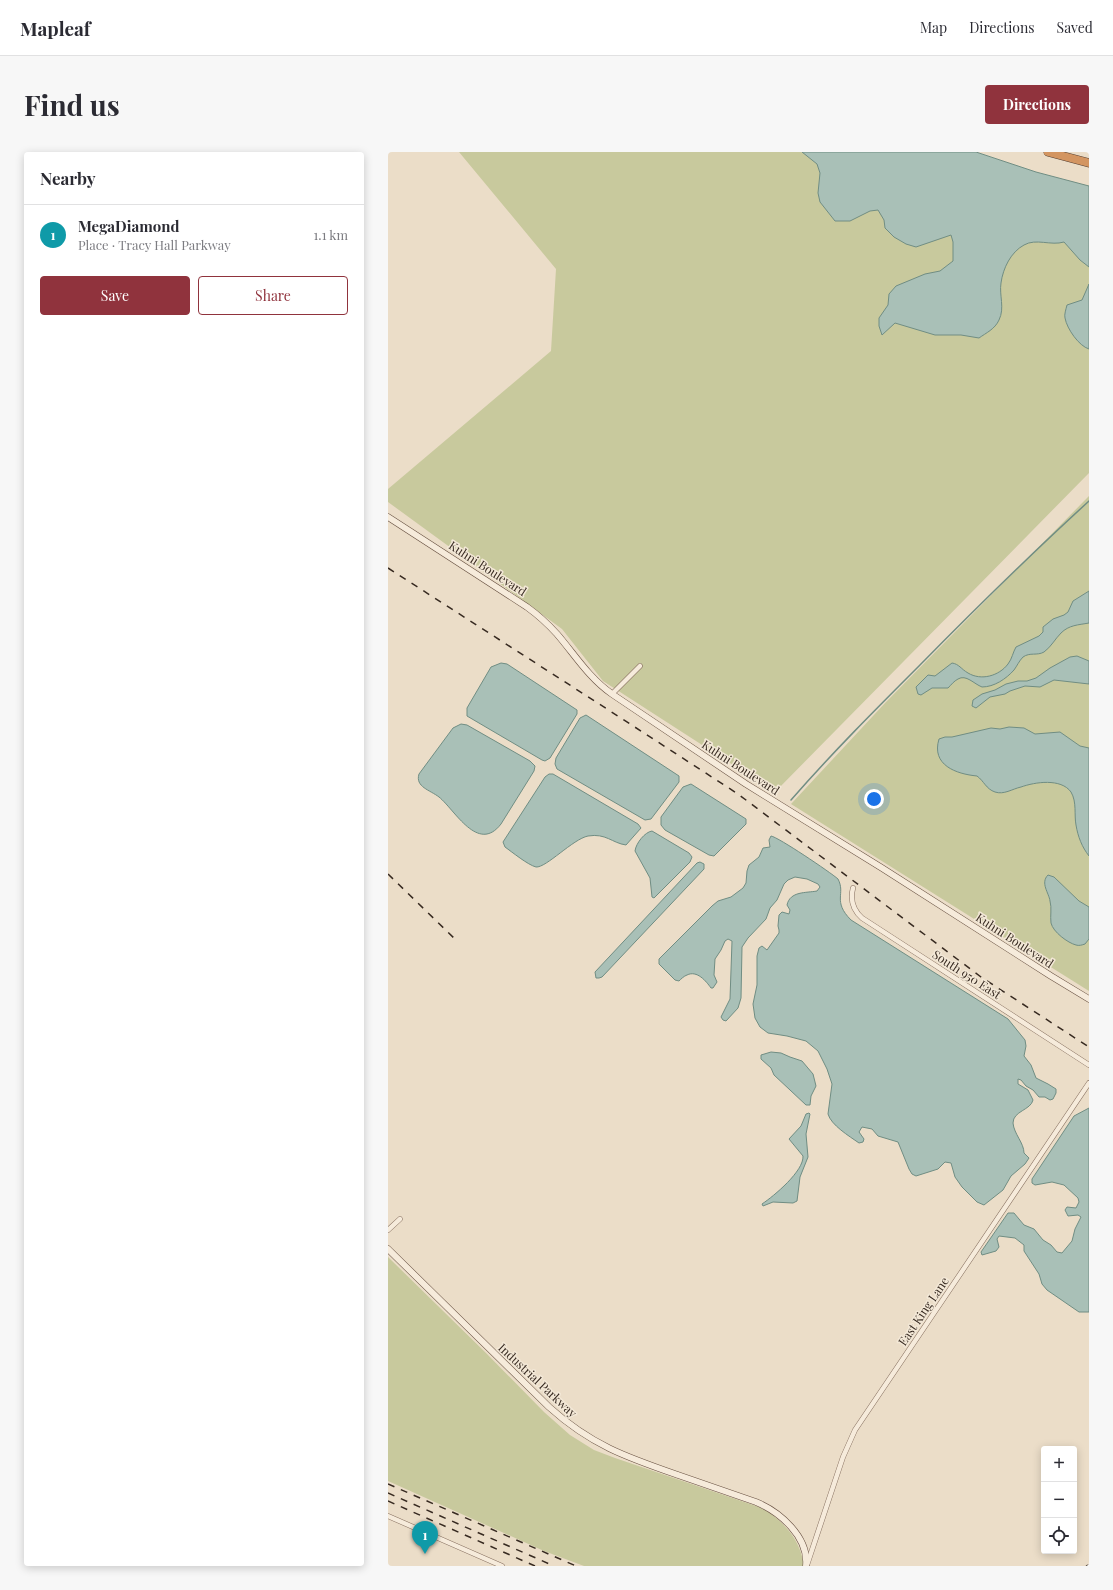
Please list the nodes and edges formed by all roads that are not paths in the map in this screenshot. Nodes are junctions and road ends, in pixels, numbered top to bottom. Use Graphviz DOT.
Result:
graph roads {
  1 [pos="1048,152"];
  2 [pos="1089,163"];
  3 [pos="388,517"];
  4 [pos="640,666"];
  5 [pos="612,694"];
  6 [pos="853,888"];
  7 [pos="1089,999"];
  8 [pos="1089,1065"];
  9 [pos="1089,1083"];
  10 [pos="400,1218"];
  11 [pos="388,1230"];
  12 [pos="388,1249"];
  13 [pos="388,1516"];
  14 [pos="502,1566"];
  15 [pos="807,1566"];
  1 -- 2 [label="highway"];
  3 -- 5 [label="street, Kuhni Boulevard"];
  4 -- 5 [label="street"];
  5 -- 7 [label="street, Kuhni Boulevard"];
  6 -- 8 [label="street, South 950 East"];
  9 -- 15 [label="street, East King Lane"];
  10 -- 11 [label="street"];
  12 -- 15 [label="street, Industrial Parkway"];
  13 -- 14 [label="street"];
}
